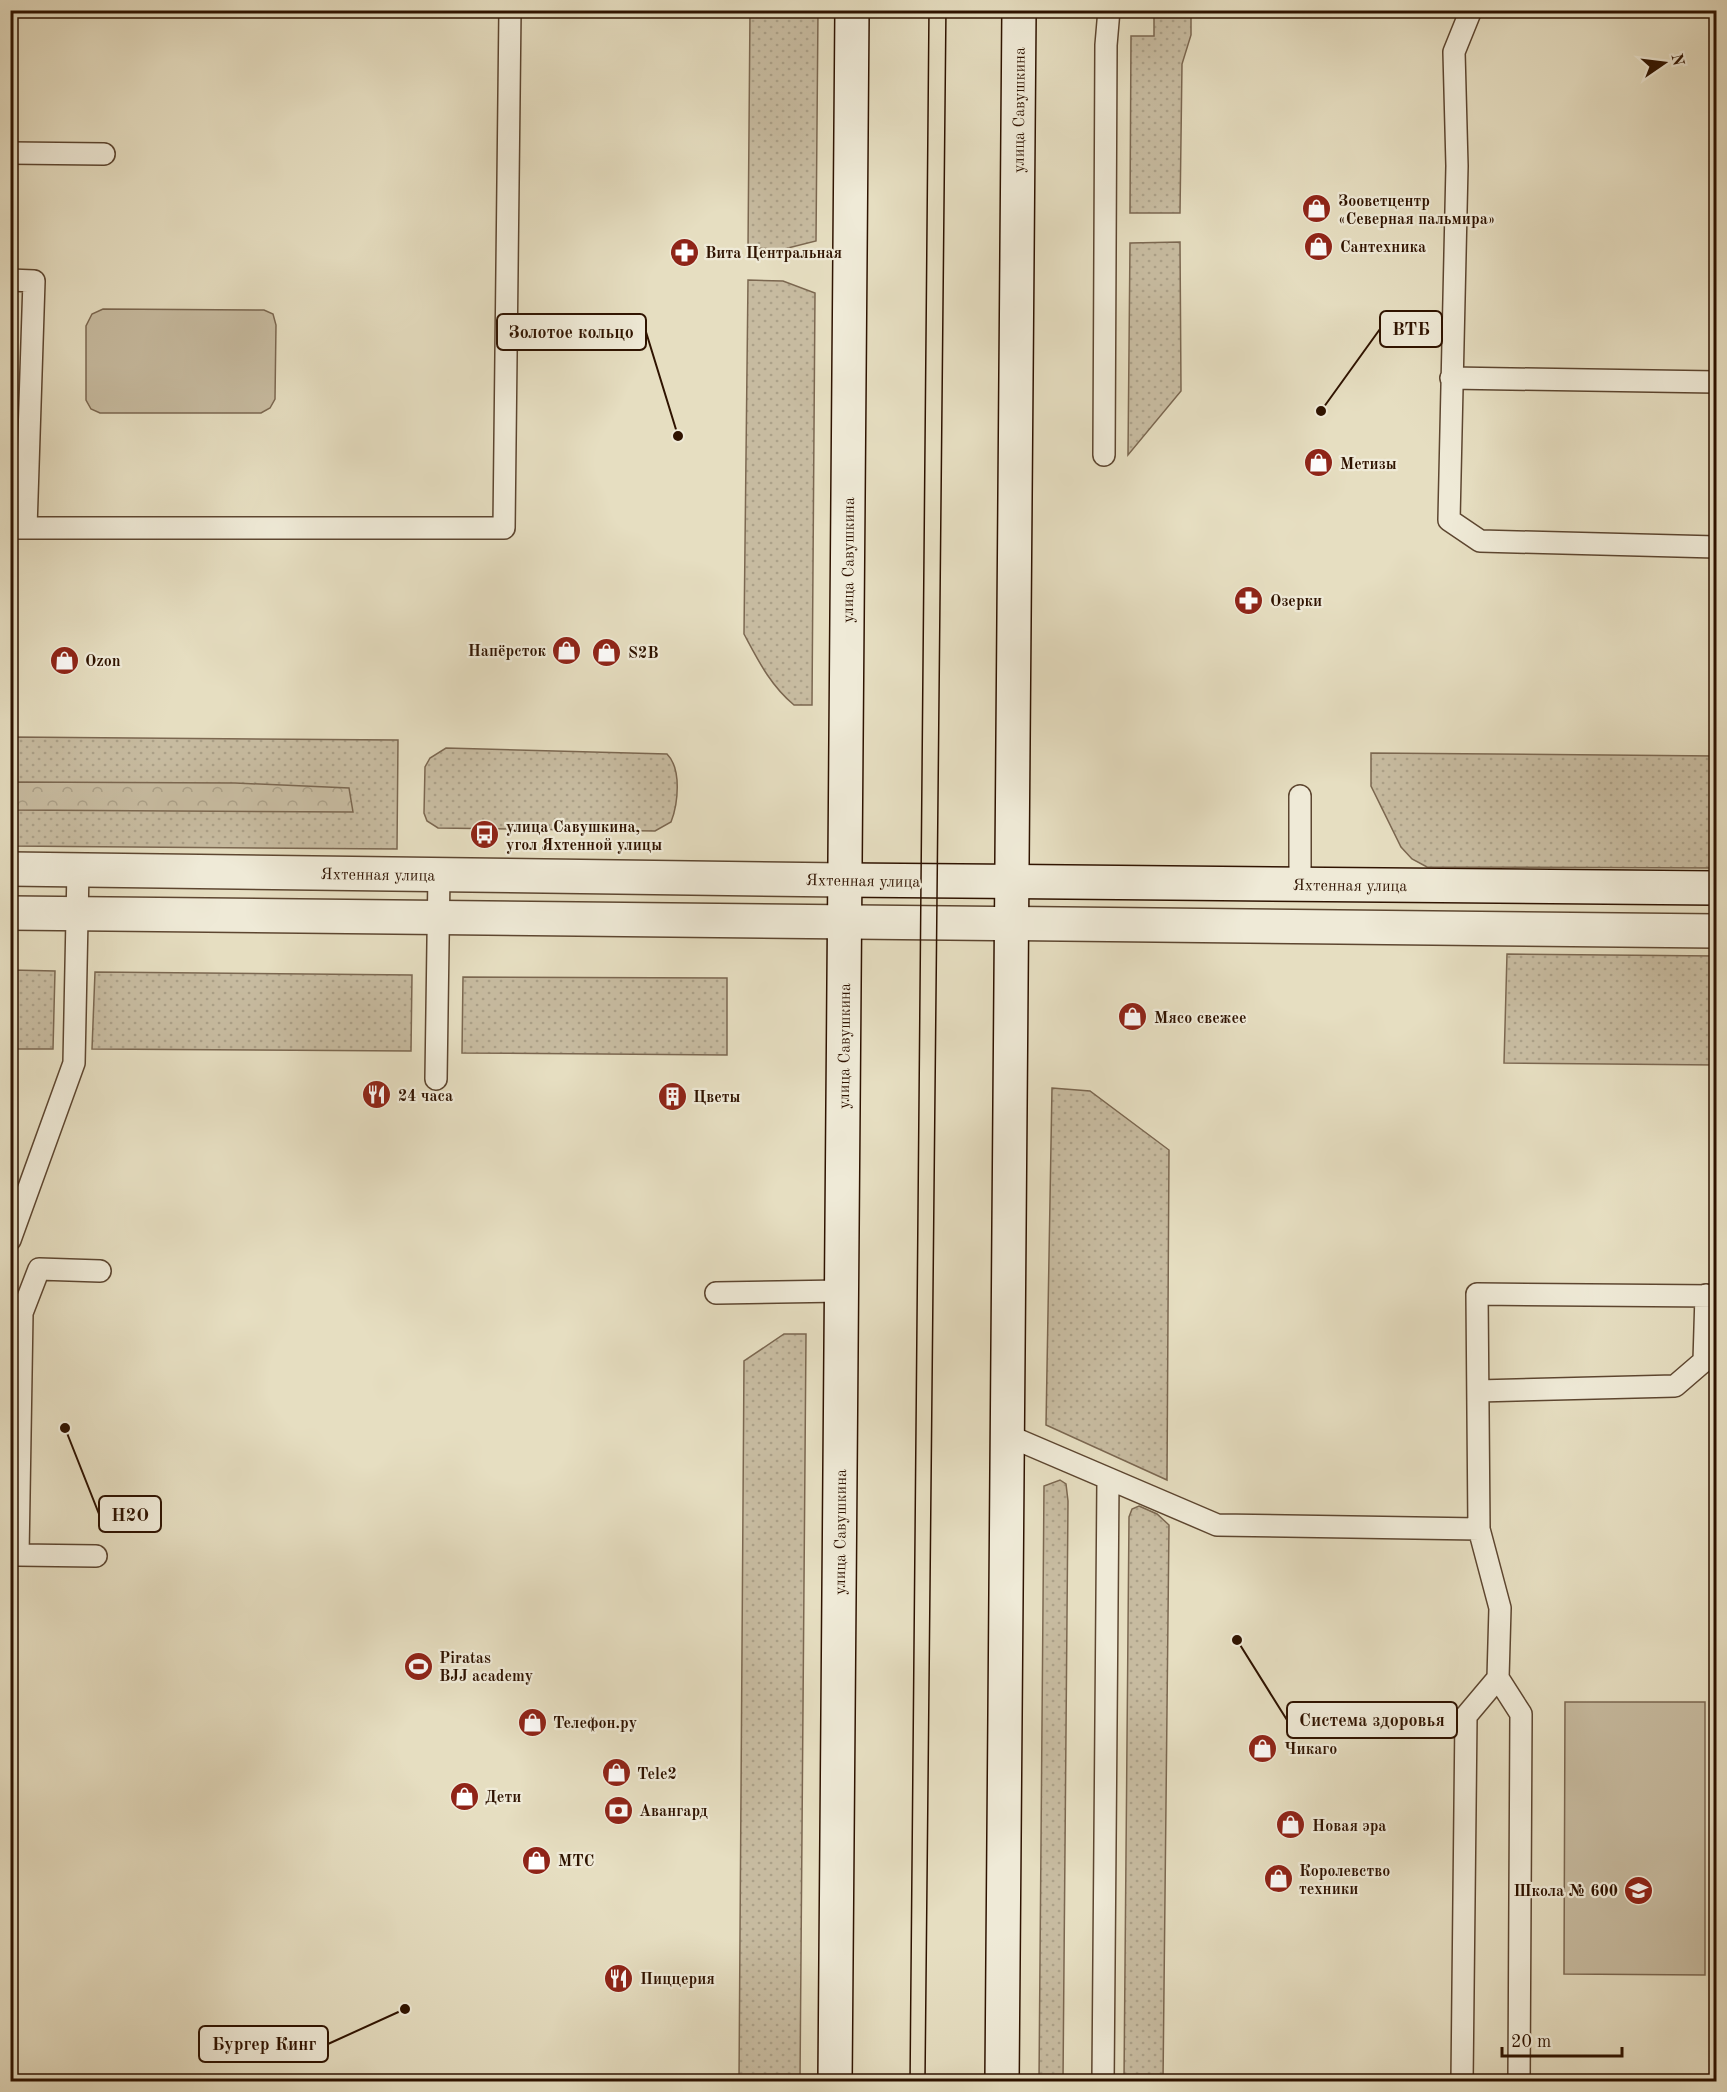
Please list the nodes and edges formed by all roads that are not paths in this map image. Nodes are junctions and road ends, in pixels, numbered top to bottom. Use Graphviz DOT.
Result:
graph roads {
  1 [pos="510,10"];
  2 [pos="852,10"];
  3 [pos="1020,10"];
  4 [pos="1109,10"];
  5 [pos="1468,11"];
  6 [pos="10,153"];
  7 [pos="104,154"];
  8 [pos="10,280"];
  9 [pos="1451,378"];
  10 [pos="1716,382"];
  11 [pos="1104,455"];
  12 [pos="18,528"];
  13 [pos="1716,547"];
  14 [pos="1300,796"];
  15 [pos="10,869"];
  16 [pos="78,870"];
  17 [pos="439,874"];
  18 [pos="844,880"];
  19 [pos="1012,882"];
  20 [pos="1300,884"];
  21 [pos="1716,888"];
  22 [pos="10,913"];
  23 [pos="77,914"];
  24 [pos="439,917"];
  25 [pos="846,921"];
  26 [pos="1012,923"];
  27 [pos="1716,931"];
  28 [pos="436,1079"];
  29 [pos="10,1240"];
  30 [pos="100,1271"];
  31 [pos="842,1291"];
  32 [pos="716,1293"];
  33 [pos="1711,1295"];
  34 [pos="16,1311"];
  35 [pos="1478,1391"];
  36 [pos="1009,1436"];
  37 [pos="1108,1480"];
  38 [pos="1479,1529"];
  39 [pos="96,1556"];
  40 [pos="1498,1678"];
  41 [pos="835,2082"];
  42 [pos="1002,2082"];
  43 [pos="1103,2082"];
  44 [pos="1462,2082"];
  45 [pos="1519,2082"];
  1 -- 12 [label="lane"];
  2 -- 18 [label="main road, улица Савушкина"];
  3 -- 19 [label="main road, улица Савушкина"];
  4 -- 11 [label="lane"];
  5 -- 9 [label="lane"];
  6 -- 7 [label="lane"];
  8 -- 12 [label="lane"];
  9 -- 10 [label="lane"];
  9 -- 13 [label="lane"];
  14 -- 20 [label="lane"];
  15 -- 16 [label="main road, Яхтенная улица"];
  16 -- 17 [label="main road, Яхтенная улица"];
  16 -- 23 [label="lane"];
  17 -- 18 [label="main road, Яхтенная улица"];
  17 -- 24 [label="lane"];
  18 -- 19 [label="main road, Яхтенная улица"];
  18 -- 25 [label="main road, улица Савушкина"];
  19 -- 20 [label="main road, Яхтенная улица"];
  19 -- 26 [label="main road, улица Савушкина"];
  20 -- 21 [label="main road, Яхтенная улица"];
  22 -- 23 [label="main road"];
  23 -- 24 [label="main road"];
  23 -- 29 [label="lane"];
  24 -- 25 [label="main road"];
  24 -- 28 [label="lane"];
  25 -- 26 [label="main road"];
  25 -- 31 [label="main road, улица Савушкина"];
  26 -- 27 [label="main road"];
  26 -- 36 [label="main road, улица Савушкина"];
  30 -- 34 [label="lane"];
  31 -- 32 [label="lane"];
  31 -- 41 [label="main road, улица Савушкина"];
  33 -- 35 [label="lane"];
  33 -- 35 [label="lane"];
  34 -- 39 [label="lane"];
  35 -- 38 [label="lane"];
  36 -- 37 [label="lane"];
  36 -- 42 [label="main road, улица Савушкина"];
  37 -- 38 [label="lane"];
  37 -- 43 [label="lane"];
  38 -- 40 [label="lane"];
  40 -- 44 [label="lane"];
  40 -- 45 [label="lane"];
}
